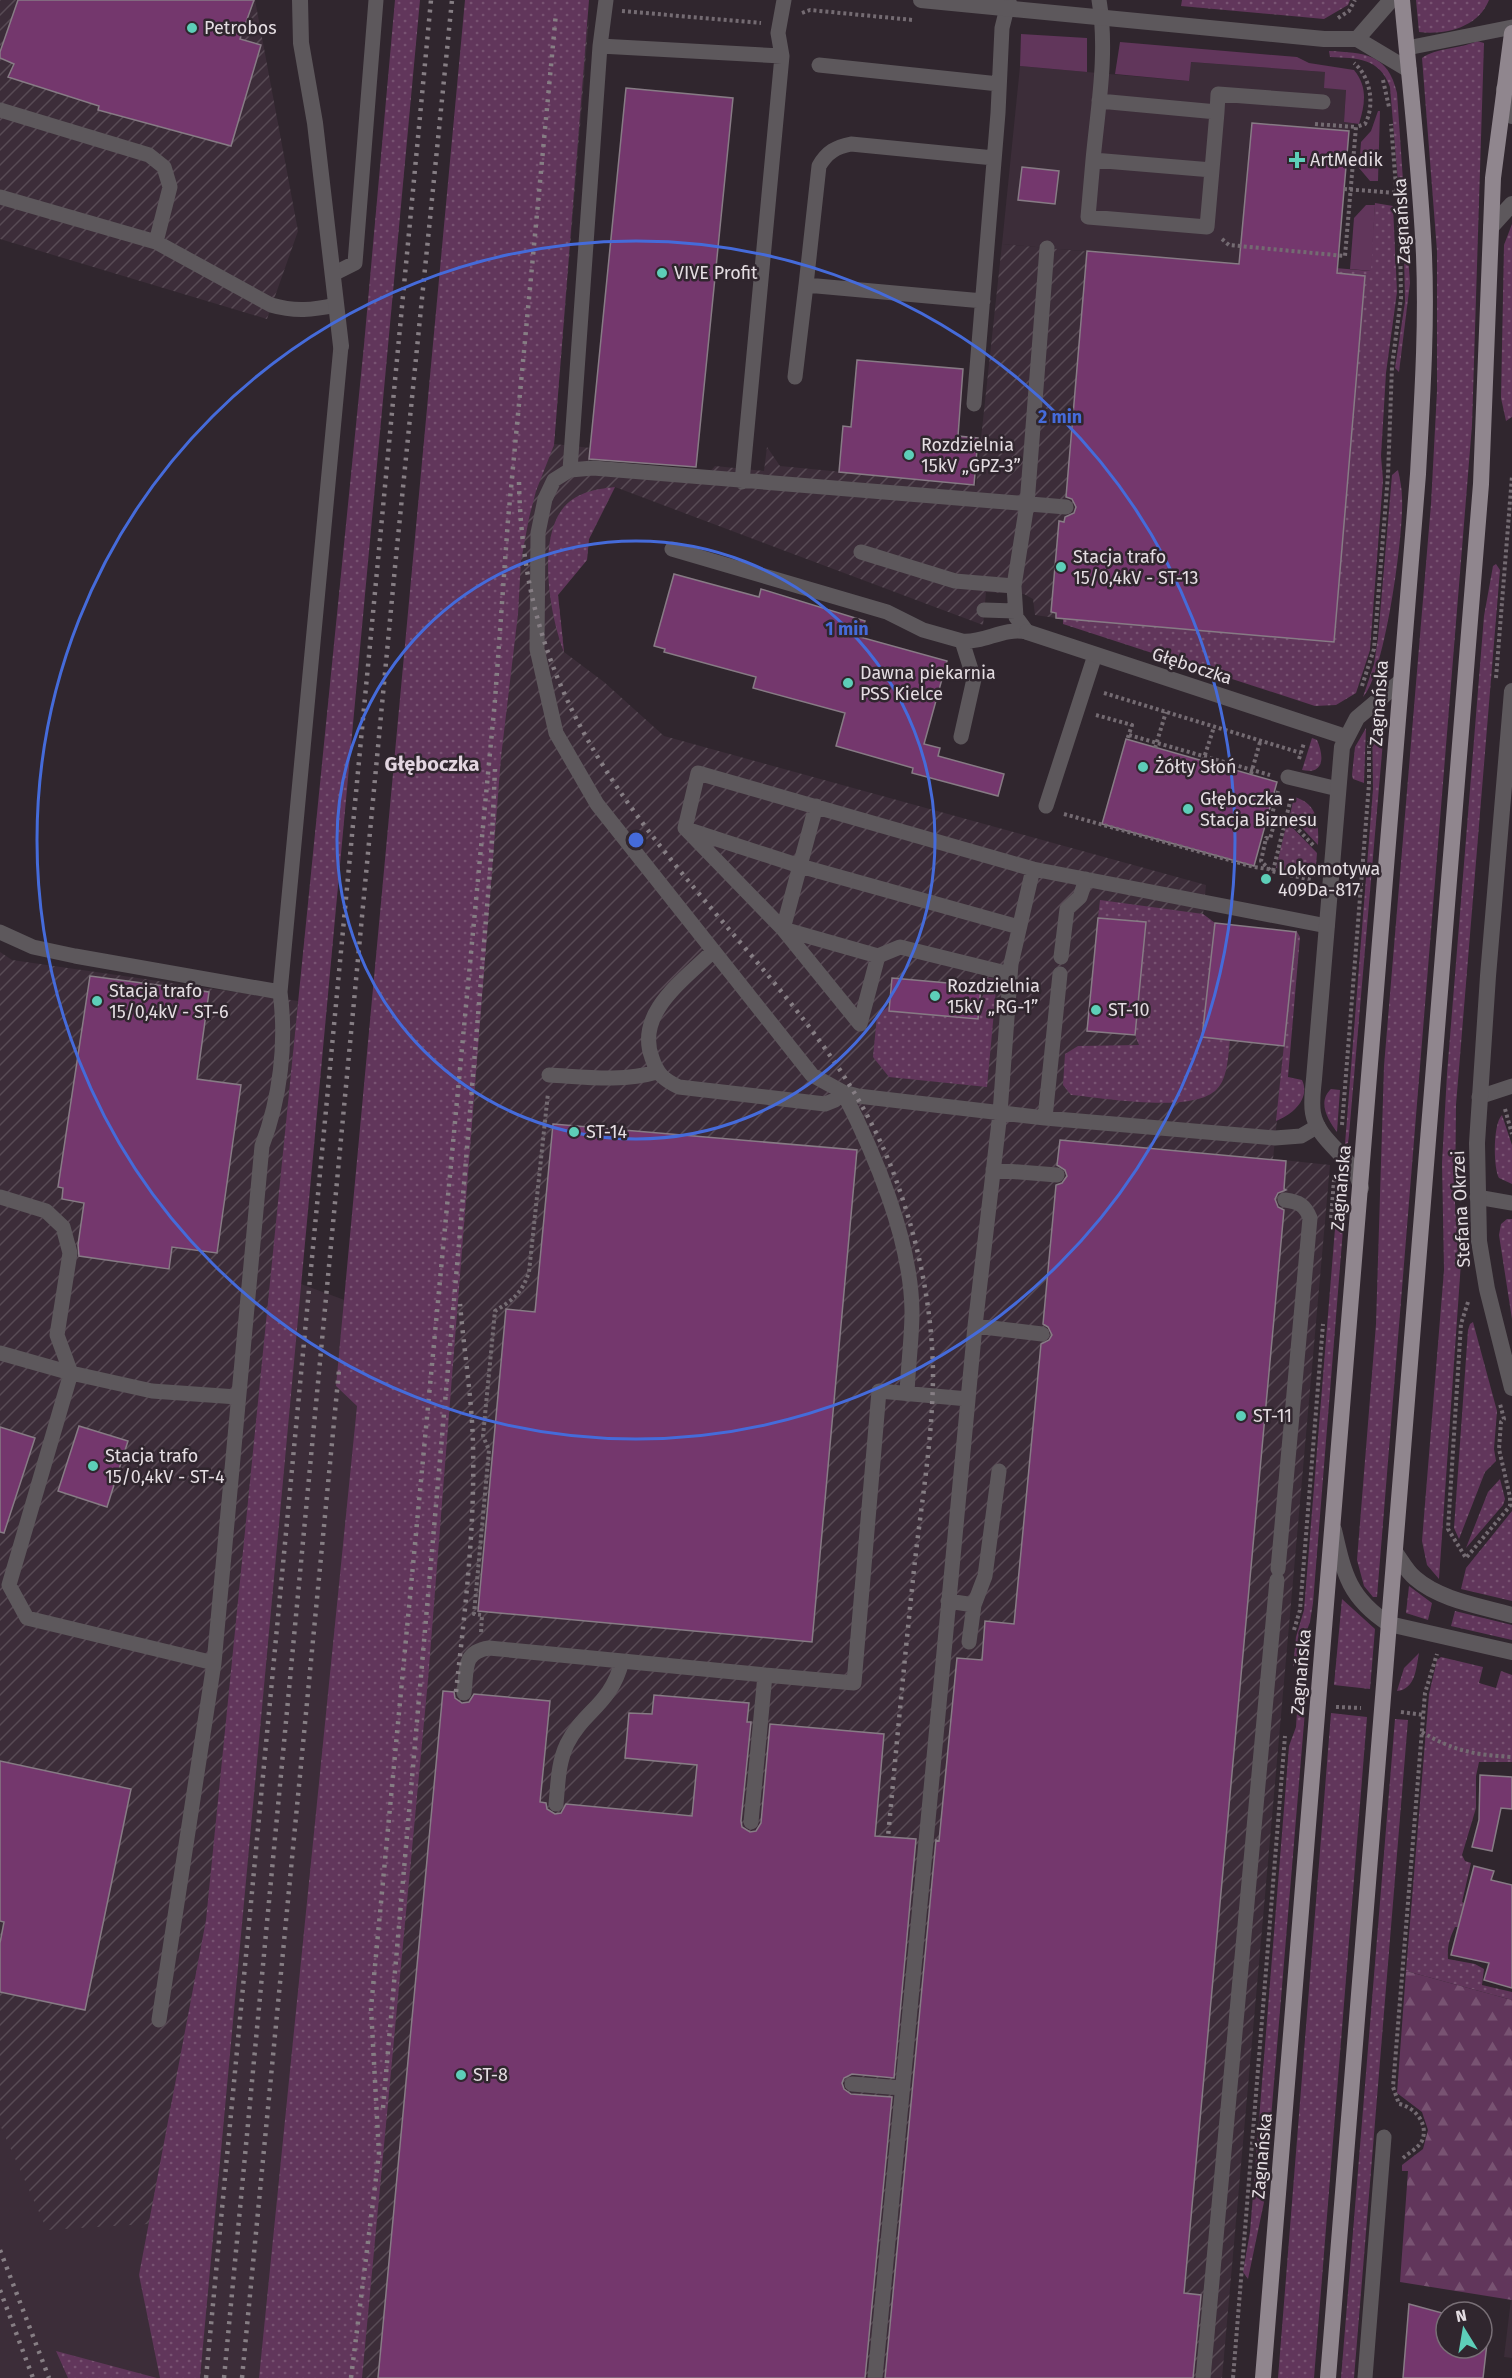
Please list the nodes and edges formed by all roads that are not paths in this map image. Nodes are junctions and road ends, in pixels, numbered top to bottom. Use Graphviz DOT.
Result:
graph roads {
  1 [pos="300,0"];
  2 [pos="376,0"];
  3 [pos="784,0"];
  4 [pos="921,0"];
  5 [pos="1099,0"];
  6 [pos="1391,0"];
  7 [pos="1402,0"];
  8 [pos="1007,4"];
  9 [pos="611,5"];
  10 [pos="1102,17"];
  11 [pos="1512,27"];
  12 [pos="1512,33"];
  13 [pos="1357,39"];
  14 [pos="600,46"];
  15 [pos="1407,48"];
  16 [pos="782,56"];
  17 [pos="819,65"];
  18 [pos="1409,70"];
  19 [pos="999,84"];
  20 [pos="1504,89"];
  21 [pos="1099,101"];
  22 [pos="1323,102"];
  23 [pos="0,110"];
  24 [pos="1217,112"];
  25 [pos="1512,116"];
  26 [pos="994,158"];
  27 [pos="1093,160"];
  28 [pos="1212,170"];
  29 [pos="0,197"];
  30 [pos="1512,204"];
  31 [pos="1491,227"];
  32 [pos="156,242"];
  33 [pos="1047,248"];
  34 [pos="333,273"];
  35 [pos="806,285"];
  36 [pos="983,301"];
  37 [pos="336,305"];
  38 [pos="340,346"];
  39 [pos="795,377"];
  40 [pos="974,404"];
  41 [pos="570,470"];
  42 [pos="742,482"];
  43 [pos="1028,504"];
  44 [pos="1066,507"];
  45 [pos="672,549"];
  46 [pos="861,552"];
  47 [pos="1014,586"];
  48 [pos="984,610"];
  49 [pos="1015,610"];
  50 [pos="1027,632"];
  51 [pos="962,641"];
  52 [pos="1095,656"];
  53 [pos="1401,681"];
  54 [pos="1512,691"];
  55 [pos="1346,736"];
  56 [pos="961,737"];
  57 [pos="1510,752"];
  58 [pos="1284,783"];
  59 [pos="1338,789"];
  60 [pos="1046,806"];
  61 [pos="816,807"];
  62 [pos="685,828"];
  63 [pos="800,866"];
  64 [pos="1033,869"];
  65 [pos="1086,879"];
  66 [pos="1327,926"];
  67 [pos="1019,927"];
  68 [pos="783,929"];
  69 [pos="0,932"];
  70 [pos="712,952"];
  71 [pos="878,956"];
  72 [pos="1061,957"];
  73 [pos="1010,974"];
  74 [pos="1059,974"];
  75 [pos="280,992"];
  76 [pos="657,1072"];
  77 [pos="549,1075"];
  78 [pos="1512,1086"];
  79 [pos="843,1092"];
  80 [pos="1479,1097"];
  81 [pos="1000,1113"];
  82 [pos="1045,1118"];
  83 [pos="1318,1126"];
  84 [pos="993,1170"];
  85 [pos="1056,1175"];
  86 [pos="1361,1188"];
  87 [pos="0,1197"];
  88 [pos="1477,1197"];
  89 [pos="1285,1200"];
  90 [pos="1512,1203"];
  91 [pos="975,1326"];
  92 [pos="1042,1334"];
  93 [pos="0,1353"];
  94 [pos="71,1373"];
  95 [pos="1505,1393"];
  96 [pos="907,1394"];
  97 [pos="237,1397"];
  98 [pos="968,1399"];
  99 [pos="999,1471"];
  100 [pos="1333,1526"];
  101 [pos="1395,1552"];
  102 [pos="948,1601"];
  103 [pos="974,1605"];
  104 [pos="1512,1615"];
  105 [pos="1389,1624"];
  106 [pos="969,1642"];
  107 [pos="1512,1652"];
  108 [pos="622,1660"];
  109 [pos="214,1663"];
  110 [pos="765,1675"];
  111 [pos="464,1693"];
  112 [pos="556,1804"];
  113 [pos="751,1822"];
  114 [pos="159,2020"];
  115 [pos="852,2084"];
  116 [pos="902,2088"];
  117 [pos="1384,2137"];
  118 [pos="875,2378"];
  119 [pos="1203,2378"];
  120 [pos="1263,2378"];
  121 [pos="1328,2378"];
  122 [pos="1365,2378"];
  1 -- 34 [label="street"];
  2 -- 34 [label="lane"];
  3 -- 16 [label="lane"];
  4 -- 8 [label="street"];
  5 -- 10 [label="lane"];
  6 -- 13 [label="street"];
  7 -- 15 [label="main road, Zagnańska"];
  8 -- 10 [label="street"];
  8 -- 19 [label="lane"];
  9 -- 14 [label="lane"];
  10 -- 13 [label="street"];
  10 -- 21 [label="lane"];
  11 -- 15 [label="lane"];
  12 -- 20 [label="main road"];
  13 -- 18 [label="street"];
  14 -- 16 [label="lane"];
  14 -- 41 [label="lane"];
  15 -- 18 [label="main road, Zagnańska"];
  16 -- 42 [label="lane"];
  17 -- 19 [label="lane"];
  18 -- 53 [label="main road, Zagnańska"];
  19 -- 26 [label="lane"];
  20 -- 25 [label="street"];
  20 -- 31 [label="main road"];
  21 -- 24 [label="lane"];
  21 -- 27 [label="lane"];
  22 -- 24 [label="lane"];
  23 -- 32 [label="lane"];
  24 -- 28 [label="lane"];
  26 -- 35 [label="lane"];
  26 -- 36 [label="lane"];
  27 -- 28 [label="lane"];
  27 -- 28 [label="lane"];
  29 -- 32 [label="lane"];
  30 -- 31 [label="street"];
  31 -- 101 [label="main road"];
  32 -- 37 [label="lane"];
  33 -- 43 [label="lane"];
  34 -- 37 [label="street"];
  35 -- 36 [label="lane"];
  35 -- 39 [label="lane"];
  36 -- 40 [label="lane"];
  37 -- 38 [label="street"];
  38 -- 75 [label="lane"];
  41 -- 42 [label="lane"];
  41 -- 70 [label="lane"];
  42 -- 43 [label="lane"];
  43 -- 44 [label="lane"];
  43 -- 47 [label="lane"];
  45 -- 51 [label="lane"];
  46 -- 47 [label="lane"];
  47 -- 49 [label="lane"];
  48 -- 49 [label="lane"];
  49 -- 50 [label="lane"];
  50 -- 51 [label="lane"];
  50 -- 52 [label="street, Głęboczka"];
  51 -- 56 [label="lane"];
  52 -- 55 [label="street, Głęboczka"];
  52 -- 60 [label="lane"];
  53 -- 55 [label="street"];
  53 -- 86 [label="main road, Zagnańska"];
  54 -- 57 [label="street"];
  55 -- 59 [label="street"];
  57 -- 80 [label="street"];
  58 -- 59 [label="lane"];
  59 -- 66 [label="street"];
  61 -- 62 [label="lane"];
  61 -- 63 [label="lane"];
  61 -- 64 [label="lane"];
  62 -- 63 [label="lane"];
  62 -- 68 [label="lane"];
  63 -- 67 [label="lane"];
  63 -- 68 [label="lane"];
  64 -- 65 [label="lane"];
  64 -- 67 [label="lane"];
  65 -- 66 [label="lane"];
  65 -- 72 [label="lane"];
  66 -- 83 [label="street"];
  67 -- 73 [label="lane"];
  68 -- 71 [label="lane"];
  68 -- 71 [label="lane"];
  69 -- 75 [label="lane"];
  70 -- 76 [label="lane"];
  70 -- 79 [label="lane"];
  71 -- 73 [label="lane"];
  73 -- 81 [label="lane"];
  74 -- 82 [label="lane"];
  75 -- 97 [label="lane"];
  76 -- 77 [label="lane"];
  76 -- 79 [label="lane"];
  78 -- 80 [label="lane"];
  79 -- 81 [label="lane"];
  79 -- 96 [label="lane"];
  80 -- 88 [label="street, Stefana Okrzei"];
  81 -- 82 [label="lane"];
  81 -- 84 [label="lane"];
  82 -- 83 [label="lane"];
  83 -- 86 [label="street"];
  84 -- 85 [label="lane"];
  84 -- 91 [label="lane"];
  86 -- 100 [label="main road, Zagnańska"];
  87 -- 94 [label="lane"];
  88 -- 90 [label="lane"];
  88 -- 95 [label="street, Stefana Okrzei"];
  89 -- 119 [label="lane"];
  91 -- 92 [label="lane"];
  91 -- 98 [label="lane"];
  93 -- 94 [label="lane"];
  94 -- 97 [label="lane"];
  94 -- 109 [label="lane"];
  96 -- 98 [label="lane"];
  96 -- 110 [label="lane"];
  97 -- 109 [label="lane"];
  98 -- 102 [label="lane"];
  99 -- 103 [label="lane"];
  100 -- 105 [label="street"];
  100 -- 120 [label="main road, Zagnańska"];
  101 -- 104 [label="street"];
  101 -- 105 [label="main road"];
  102 -- 103 [label="lane"];
  102 -- 116 [label="lane"];
  103 -- 106 [label="lane"];
  105 -- 107 [label="street"];
  105 -- 121 [label="main road"];
  108 -- 110 [label="lane"];
  108 -- 111 [label="lane"];
  108 -- 112 [label="lane"];
  109 -- 114 [label="lane"];
  110 -- 113 [label="lane"];
  115 -- 116 [label="lane"];
  116 -- 118 [label="lane"];
  117 -- 122 [label="lane"];
}
